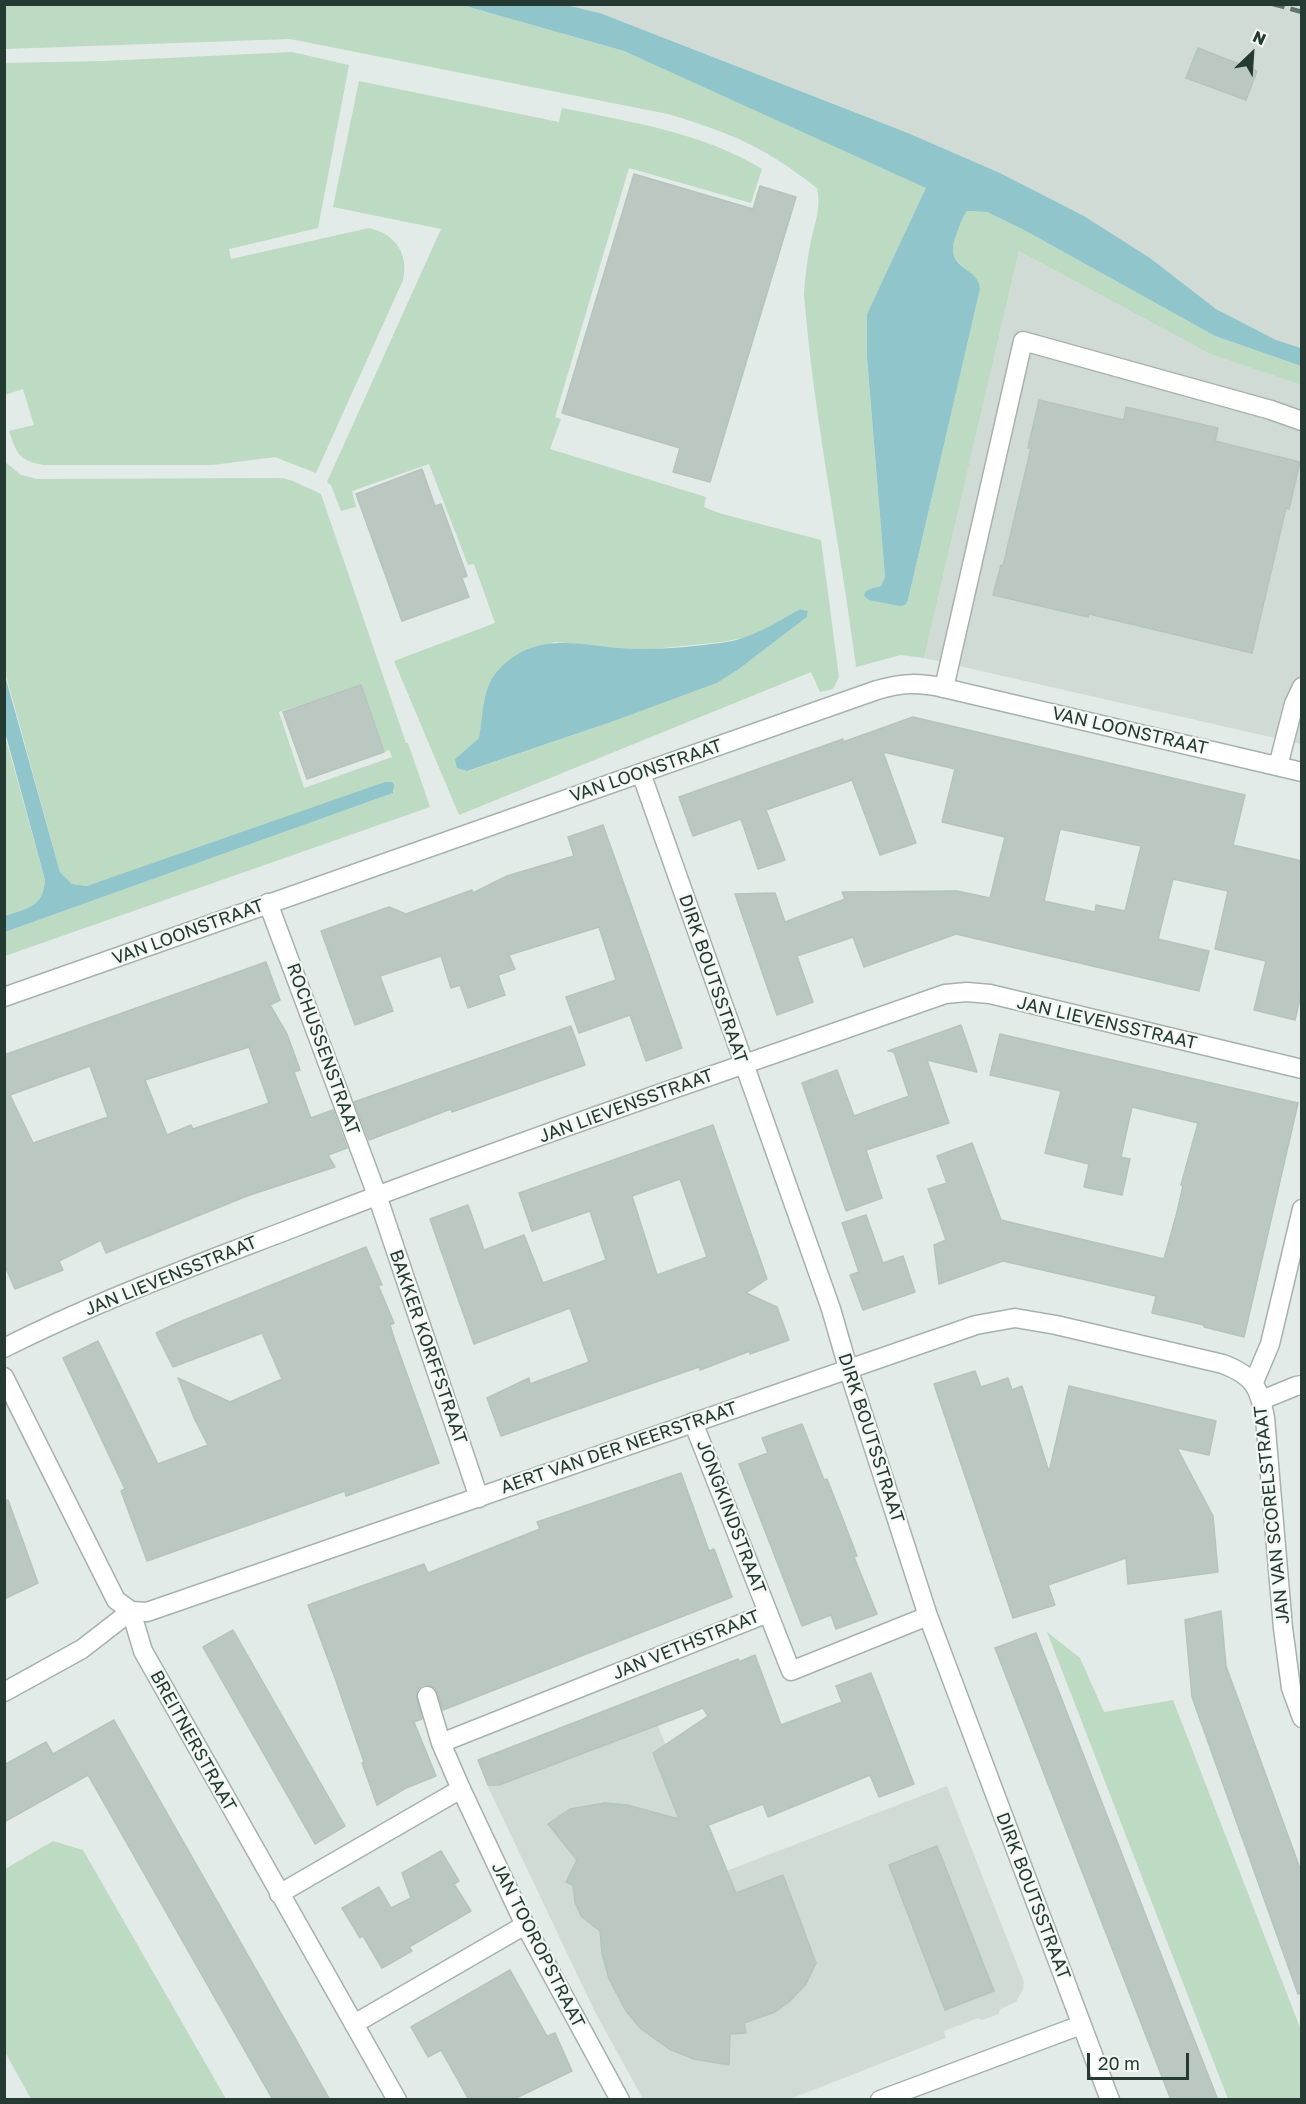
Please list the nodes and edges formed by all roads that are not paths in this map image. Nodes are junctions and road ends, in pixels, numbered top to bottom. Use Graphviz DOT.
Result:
graph roads {
  1 [pos="1302,421"];
  2 [pos="1302,687"];
  3 [pos="944,688"];
  4 [pos="1278,766"];
  5 [pos="1302,772"];
  6 [pos="640,773"];
  7 [pos="268,903"];
  8 [pos="4,997"];
  9 [pos="743,1065"];
  10 [pos="1302,1069"];
  11 [pos="377,1195"];
  12 [pos="1302,1209"];
  13 [pos="4,1348"];
  14 [pos="848,1368"];
  15 [pos="4,1377"];
  16 [pos="1254,1382"];
  17 [pos="1302,1385"];
  18 [pos="1262,1400"];
  19 [pos="693,1422"];
  20 [pos="478,1498"];
  21 [pos="131,1611"];
  22 [pos="768,1612"];
  23 [pos="928,1616"];
  24 [pos="4,1692"];
  25 [pos="427,1695"];
  26 [pos="1302,1718"];
  27 [pos="441,1743"];
  28 [pos="461,1789"];
  29 [pos="279,1894"];
  30 [pos="525,1925"];
  31 [pos="354,2024"];
  32 [pos="1081,2025"];
  33 [pos="397,2100"];
  34 [pos="620,2100"];
  35 [pos="880,2100"];
  36 [pos="1110,2100"];
  1 -- 3 [label="street"];
  2 -- 4 [label="street"];
  3 -- 4 [label="street, VAN LOONSTRAAT"];
  3 -- 6 [label="street, VAN LOONSTRAAT"];
  4 -- 5 [label="street, VAN LOONSTRAAT"];
  6 -- 7 [label="street, VAN LOONSTRAAT"];
  6 -- 9 [label="street, DIRK BOUTSSTRAAT"];
  7 -- 8 [label="street, VAN LOONSTRAAT"];
  7 -- 11 [label="street, ROCHUSSENSTRAAT"];
  9 -- 10 [label="street, JAN LIEVENSSTRAAT"];
  9 -- 11 [label="street, JAN LIEVENSSTRAAT"];
  9 -- 14 [label="street, DIRK BOUTSSTRAAT"];
  11 -- 13 [label="street, JAN LIEVENSSTRAAT"];
  11 -- 20 [label="street, BAKKER KORFFSTRAAT"];
  12 -- 16 [label="street, JAN VAN SCORELSTRAAT"];
  14 -- 16 [label="street, AERT VAN DER NEERSTRAAT"];
  14 -- 19 [label="street, AERT VAN DER NEERSTRAAT"];
  14 -- 23 [label="street, DIRK BOUTSSTRAAT"];
  15 -- 21 [label="street, BREITNERSTRAAT"];
  16 -- 18 [label="street, JAN VAN SCORELSTRAAT"];
  17 -- 18 [label="street"];
  18 -- 26 [label="street, JAN VAN SCORELSTRAAT"];
  19 -- 20 [label="street, AERT VAN DER NEERSTRAAT"];
  19 -- 22 [label="street, JONGKINDSTRAAT"];
  20 -- 21 [label="street, AERT VAN DER NEERSTRAAT"];
  21 -- 24 [label="street"];
  21 -- 29 [label="street, BREITNERSTRAAT"];
  22 -- 23 [label="street, JAN VETHSTRAAT"];
  22 -- 27 [label="street, JAN VETHSTRAAT"];
  23 -- 32 [label="street, DIRK BOUTSSTRAAT"];
  25 -- 27 [label="street"];
  27 -- 28 [label="street"];
  28 -- 29 [label="street"];
  28 -- 30 [label="street, JAN TOOROPSTRAAT"];
  29 -- 31 [label="street, BREITNERSTRAAT"];
  30 -- 31 [label="street"];
  30 -- 34 [label="street, JAN TOOROPSTRAAT"];
  31 -- 33 [label="street, BREITNERSTRAAT"];
  32 -- 35 [label="street"];
  32 -- 36 [label="street, DIRK BOUTSSTRAAT"];
}
